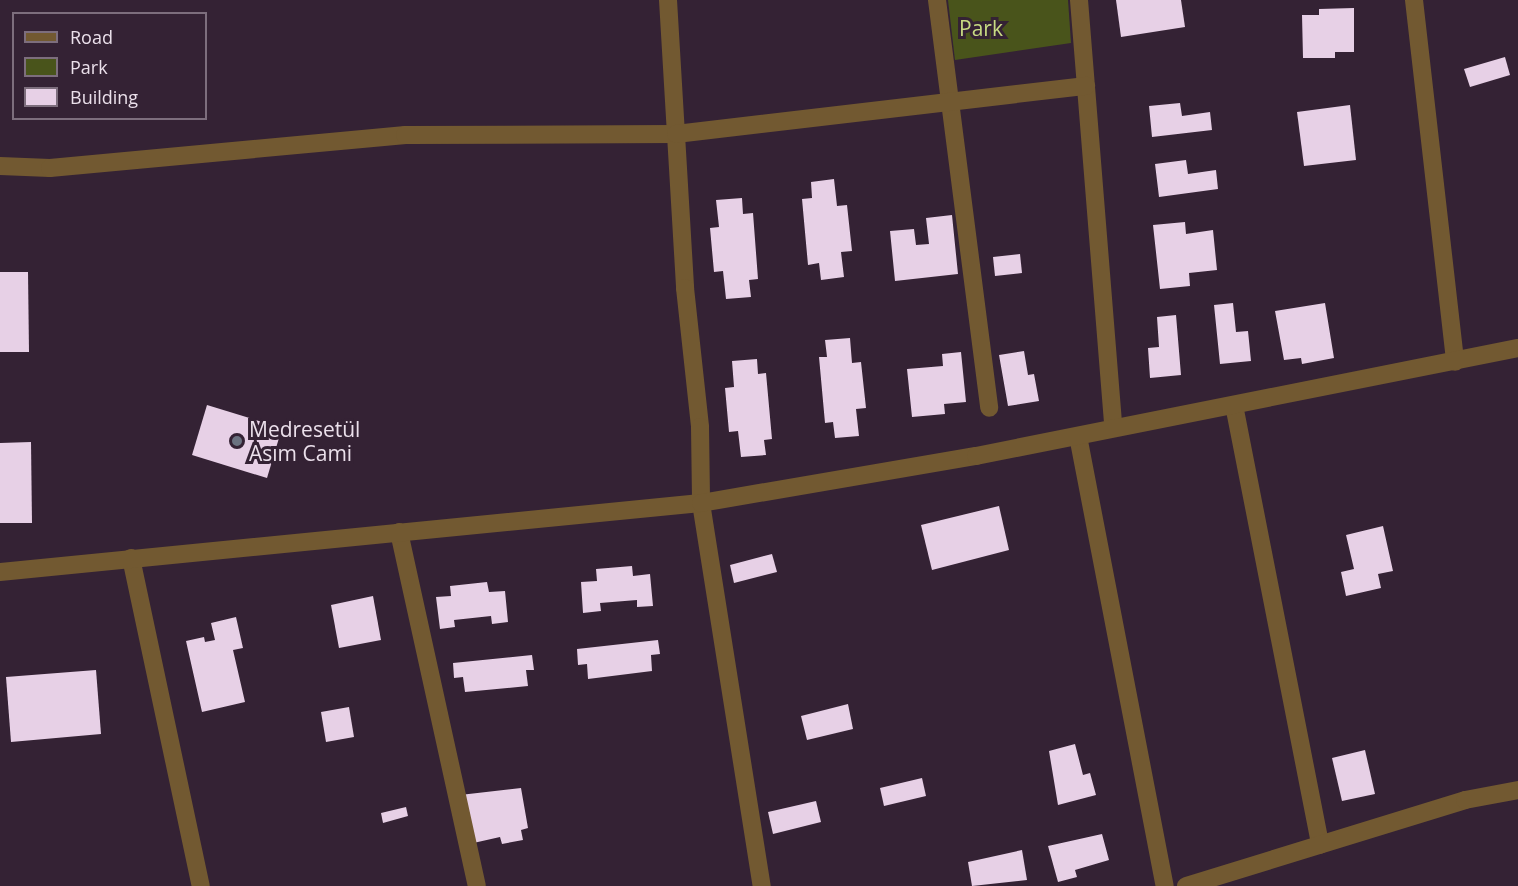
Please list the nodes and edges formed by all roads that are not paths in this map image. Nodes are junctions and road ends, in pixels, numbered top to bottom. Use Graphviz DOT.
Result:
graph roads {
  1 [pos="668,0"];
  2 [pos="937,0"];
  3 [pos="1079,0"];
  4 [pos="1414,0"];
  5 [pos="1086,86"];
  6 [pos="950,101"];
  7 [pos="676,134"];
  8 [pos="0,166"];
  9 [pos="1518,348"];
  10 [pos="1455,362"];
  11 [pos="1234,405"];
  12 [pos="989,408"];
  13 [pos="1113,427"];
  14 [pos="1078,436"];
  15 [pos="700,503"];
  16 [pos="399,532"];
  17 [pos="131,558"];
  18 [pos="0,572"];
  19 [pos="1518,790"];
  20 [pos="1320,845"];
  21 [pos="201,886"];
  22 [pos="477,886"];
  23 [pos="762,886"];
  24 [pos="1165,886"];
  25 [pos="1186,886"];
  1 -- 7 [label="street"];
  2 -- 6 [label="street"];
  3 -- 5 [label="street"];
  4 -- 10 [label="street"];
  5 -- 6 [label="street"];
  5 -- 13 [label="street"];
  6 -- 7 [label="street"];
  6 -- 12 [label="street"];
  7 -- 8 [label="street"];
  7 -- 15 [label="street"];
  9 -- 10 [label="street"];
  10 -- 11 [label="street"];
  11 -- 13 [label="street"];
  11 -- 20 [label="street"];
  13 -- 14 [label="street"];
  14 -- 15 [label="street"];
  14 -- 24 [label="street"];
  15 -- 16 [label="street"];
  15 -- 23 [label="street"];
  16 -- 17 [label="street"];
  16 -- 22 [label="street"];
  17 -- 18 [label="street"];
  17 -- 21 [label="street"];
  19 -- 20 [label="street"];
  20 -- 25 [label="street"];
}
